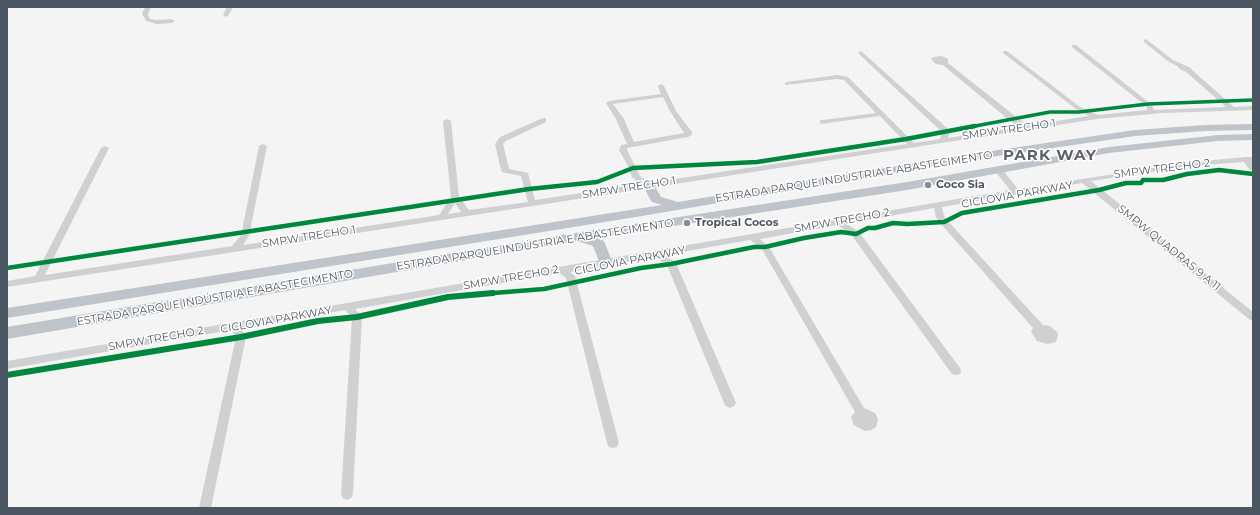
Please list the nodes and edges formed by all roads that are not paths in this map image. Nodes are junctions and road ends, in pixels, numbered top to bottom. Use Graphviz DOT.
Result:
graph roads {
  1 [pos="148,7"];
  2 [pos="230,7"];
  3 [pos="226,15"];
  4 [pos="172,21"];
  5 [pos="1146,41"];
  6 [pos="1074,46"];
  7 [pos="1005,52"];
  8 [pos="861,53"];
  9 [pos="944,63"];
  10 [pos="786,84"];
  11 [pos="661,86"];
  12 [pos="666,95"];
  13 [pos="1078,108"];
  14 [pos="1253,108"];
  15 [pos="1151,109"];
  16 [pos="1233,109"];
  17 [pos="881,114"];
  18 [pos="1097,117"];
  19 [pos="1082,119"];
  20 [pos="543,120"];
  21 [pos="447,121"];
  22 [pos="1253,121"];
  23 [pos="823,122"];
  24 [pos="1017,122"];
  25 [pos="1034,126"];
  26 [pos="1253,127"];
  27 [pos="1012,130"];
  28 [pos="1135,133"];
  29 [pos="945,136"];
  30 [pos="1253,137"];
  31 [pos="1175,142"];
  32 [pos="911,144"];
  33 [pos="1253,144"];
  34 [pos="631,145"];
  35 [pos="263,146"];
  36 [pos="105,148"];
  37 [pos="1248,163"];
  38 [pos="998,170"];
  39 [pos="636,177"];
  40 [pos="1084,180"];
  41 [pos="646,186"];
  42 [pos="626,189"];
  43 [pos="1016,192"];
  44 [pos="455,197"];
  45 [pos="532,203"];
  46 [pos="937,205"];
  47 [pos="677,206"];
  48 [pos="920,208"];
  49 [pos="636,213"];
  50 [pos="467,214"];
  51 [pos="940,217"];
  52 [pos="441,218"];
  53 [pos="852,220"];
  54 [pos="838,222"];
  55 [pos="626,229"];
  56 [pos="853,231"];
  57 [pos="764,235"];
  58 [pos="244,236"];
  59 [pos="752,237"];
  60 [pos="568,238"];
  61 [pos="249,246"];
  62 [pos="764,246"];
  63 [pos="234,249"];
  64 [pos="678,250"];
  65 [pos="656,253"];
  66 [pos="608,261"];
  67 [pos="671,264"];
  68 [pos="577,267"];
  69 [pos="561,270"];
  70 [pos="570,276"];
  71 [pos="38,280"];
  72 [pos="7,284"];
  73 [pos="366,304"];
  74 [pos="348,307"];
  75 [pos="7,313"];
  76 [pos="357,316"];
  77 [pos="1253,317"];
  78 [pos="250,323"];
  79 [pos="234,326"];
  80 [pos="1040,329"];
  81 [pos="7,333"];
  82 [pos="241,336"];
  83 [pos="7,365"];
  84 [pos="956,372"];
  85 [pos="730,403"];
  86 [pos="861,413"];
  87 [pos="613,443"];
  88 [pos="347,494"];
  89 [pos="205,508"];
  1 -- 4 [label="street"];
  2 -- 3 [label="street"];
  5 -- 16 [label="street"];
  6 -- 15 [label="street"];
  7 -- 13 [label="street"];
  8 -- 29 [label="street"];
  9 -- 24 [label="street"];
  10 -- 17 [label="street"];
  11 -- 12 [label="street"];
  12 -- 34 [label="street"];
  12 -- 34 [label="street"];
  13 -- 18 [label="street"];
  13 -- 19 [label="street"];
  14 -- 16 [label="street, SMPW TRECHO 1"];
  15 -- 16 [label="street, SMPW TRECHO 1"];
  15 -- 18 [label="street, SMPW TRECHO 1"];
  17 -- 23 [label="street"];
  17 -- 32 [label="street"];
  18 -- 19 [label="street, SMPW TRECHO 1"];
  19 -- 25 [label="street, SMPW TRECHO 1"];
  20 -- 45 [label="street"];
  21 -- 44 [label="street"];
  22 -- 28 [label="highway"];
  24 -- 25 [label="street"];
  24 -- 27 [label="street"];
  25 -- 27 [label="street, SMPW TRECHO 1"];
  26 -- 28 [label="highway, ESTRADA PARQUE INDÚSTRIA E ABASTECIMENTO"];
  27 -- 29 [label="street, SMPW TRECHO 1"];
  28 -- 47 [label="highway, ESTRADA PARQUE INDÚSTRIA E ABASTECIMENTO"];
  29 -- 32 [label="street, SMPW TRECHO 1"];
  30 -- 31 [label="highway, ESTRADA PARQUE INDÚSTRIA E ABASTECIMENTO"];
  31 -- 33 [label="highway"];
  31 -- 38 [label="highway, ESTRADA PARQUE INDÚSTRIA E ABASTECIMENTO"];
  32 -- 41 [label="street, SMPW TRECHO 1"];
  34 -- 39 [label="street"];
  35 -- 58 [label="street"];
  36 -- 71 [label="street"];
  37 -- 40 [label="street, SMPW TRECHO 2"];
  38 -- 43 [label="street"];
  38 -- 55 [label="highway, ESTRADA PARQUE INDÚSTRIA E ABASTECIMENTO"];
  39 -- 41 [label="street"];
  39 -- 42 [label="street"];
  40 -- 43 [label="street, SMPW TRECHO 2"];
  40 -- 77 [label="street, SMPW QUADRAS 9 A 11"];
  41 -- 42 [label="street, SMPW TRECHO 1"];
  41 -- 47 [label="highway"];
  41 -- 49 [label="highway"];
  42 -- 45 [label="street, SMPW TRECHO 1"];
  43 -- 46 [label="street, SMPW TRECHO 2"];
  44 -- 50 [label="street"];
  44 -- 52 [label="street"];
  45 -- 50 [label="street, SMPW TRECHO 1"];
  46 -- 48 [label="street, SMPW TRECHO 2"];
  46 -- 51 [label="street"];
  47 -- 49 [label="highway, ESTRADA PARQUE INDÚSTRIA E ABASTECIMENTO"];
  48 -- 51 [label="street"];
  48 -- 53 [label="street, SMPW TRECHO 2"];
  49 -- 75 [label="highway, ESTRADA PARQUE INDÚSTRIA E ABASTECIMENTO"];
  50 -- 52 [label="street, SMPW TRECHO 1"];
  51 -- 80 [label="street"];
  52 -- 61 [label="street, SMPW TRECHO 1"];
  53 -- 54 [label="street, SMPW TRECHO 2"];
  53 -- 56 [label="street"];
  54 -- 56 [label="street"];
  54 -- 57 [label="street, SMPW TRECHO 2"];
  55 -- 60 [label="highway, ESTRADA PARQUE INDÚSTRIA E ABASTECIMENTO"];
  55 -- 66 [label="highway"];
  56 -- 84 [label="street"];
  57 -- 59 [label="street, SMPW TRECHO 2"];
  57 -- 62 [label="street"];
  58 -- 61 [label="street"];
  58 -- 63 [label="street"];
  59 -- 62 [label="street"];
  59 -- 64 [label="street, SMPW TRECHO 2"];
  60 -- 66 [label="highway"];
  60 -- 81 [label="highway, ESTRADA PARQUE INDÚSTRIA E ABASTECIMENTO"];
  61 -- 63 [label="street, SMPW TRECHO 1"];
  62 -- 86 [label="street"];
  63 -- 71 [label="street, SMPW TRECHO 1"];
  64 -- 65 [label="street, SMPW TRECHO 2"];
  64 -- 67 [label="street"];
  65 -- 66 [label="street, SMPW TRECHO 2"];
  65 -- 67 [label="street"];
  66 -- 68 [label="street, SMPW TRECHO 2"];
  67 -- 85 [label="street"];
  68 -- 69 [label="street, SMPW TRECHO 2"];
  68 -- 70 [label="street"];
  69 -- 70 [label="street"];
  69 -- 73 [label="street, SMPW TRECHO 2"];
  70 -- 87 [label="street"];
  71 -- 72 [label="street, SMPW TRECHO 1"];
  73 -- 74 [label="street, SMPW TRECHO 2"];
  73 -- 76 [label="street"];
  74 -- 76 [label="street"];
  74 -- 78 [label="street, SMPW TRECHO 2"];
  76 -- 88 [label="street"];
  78 -- 79 [label="street, SMPW TRECHO 2"];
  78 -- 82 [label="street"];
  79 -- 82 [label="street"];
  79 -- 83 [label="street, SMPW TRECHO 2"];
  82 -- 89 [label="street"];
}
